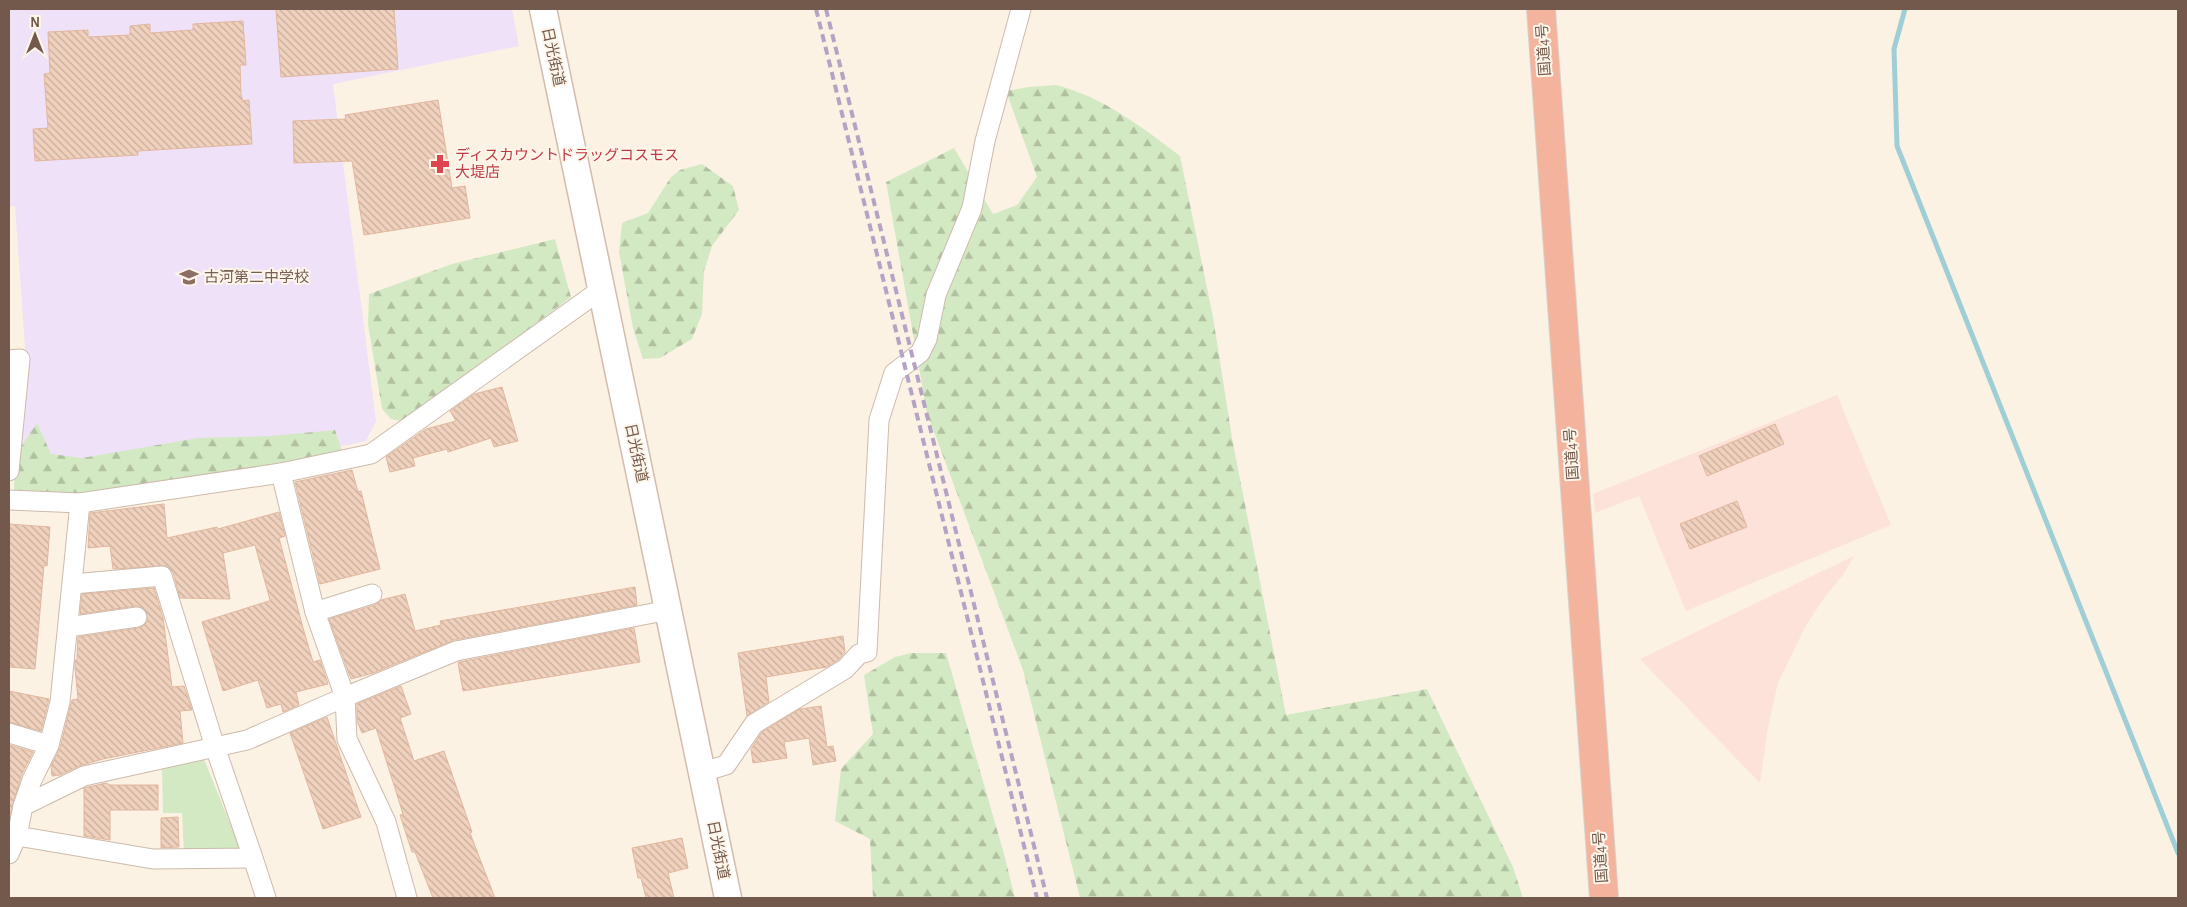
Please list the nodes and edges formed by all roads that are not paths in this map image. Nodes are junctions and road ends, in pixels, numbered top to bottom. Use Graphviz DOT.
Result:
graph roads {
  1 [pos="543,9"];
  2 [pos="1021,9"];
  3 [pos="1541,9"];
  4 [pos="602,289"];
  5 [pos="9,360"];
  6 [pos="9,471"];
  7 [pos="281,473"];
  8 [pos="9,500"];
  9 [pos="80,503"];
  10 [pos="73,584"];
  11 [pos="372,594"];
  12 [pos="669,610"];
  13 [pos="315,612"];
  14 [pos="137,617"];
  15 [pos="68,627"];
  16 [pos="345,697"];
  17 [pos="9,733"];
  18 [pos="49,745"];
  19 [pos="215,747"];
  20 [pos="703,772"];
  21 [pos="23,806"];
  22 [pos="16,836"];
  23 [pos="9,854"];
  24 [pos="253,858"];
  25 [pos="266,898"];
  26 [pos="407,898"];
  27 [pos="728,898"];
  28 [pos="1604,898"];
  1 -- 4 [label="main road, 日光街道"];
  2 -- 20 [label="street"];
  3 -- 28 [label="highway, 国道4号"];
  4 -- 7 [label="street"];
  4 -- 12 [label="main road, 日光街道"];
  5 -- 6 [label="street"];
  7 -- 9 [label="street"];
  7 -- 13 [label="street"];
  8 -- 9 [label="street"];
  9 -- 10 [label="street"];
  10 -- 15 [label="street"];
  10 -- 19 [label="street"];
  11 -- 13 [label="street"];
  12 -- 16 [label="street"];
  12 -- 20 [label="main road, 日光街道"];
  13 -- 16 [label="street"];
  14 -- 15 [label="street"];
  15 -- 18 [label="street"];
  16 -- 19 [label="street"];
  16 -- 26 [label="street"];
  17 -- 18 [label="street"];
  18 -- 21 [label="street"];
  19 -- 21 [label="street"];
  19 -- 24 [label="street"];
  20 -- 27 [label="main road, 日光街道"];
  21 -- 22 [label="street"];
  22 -- 23 [label="street"];
  22 -- 24 [label="street"];
  24 -- 25 [label="street"];
}
